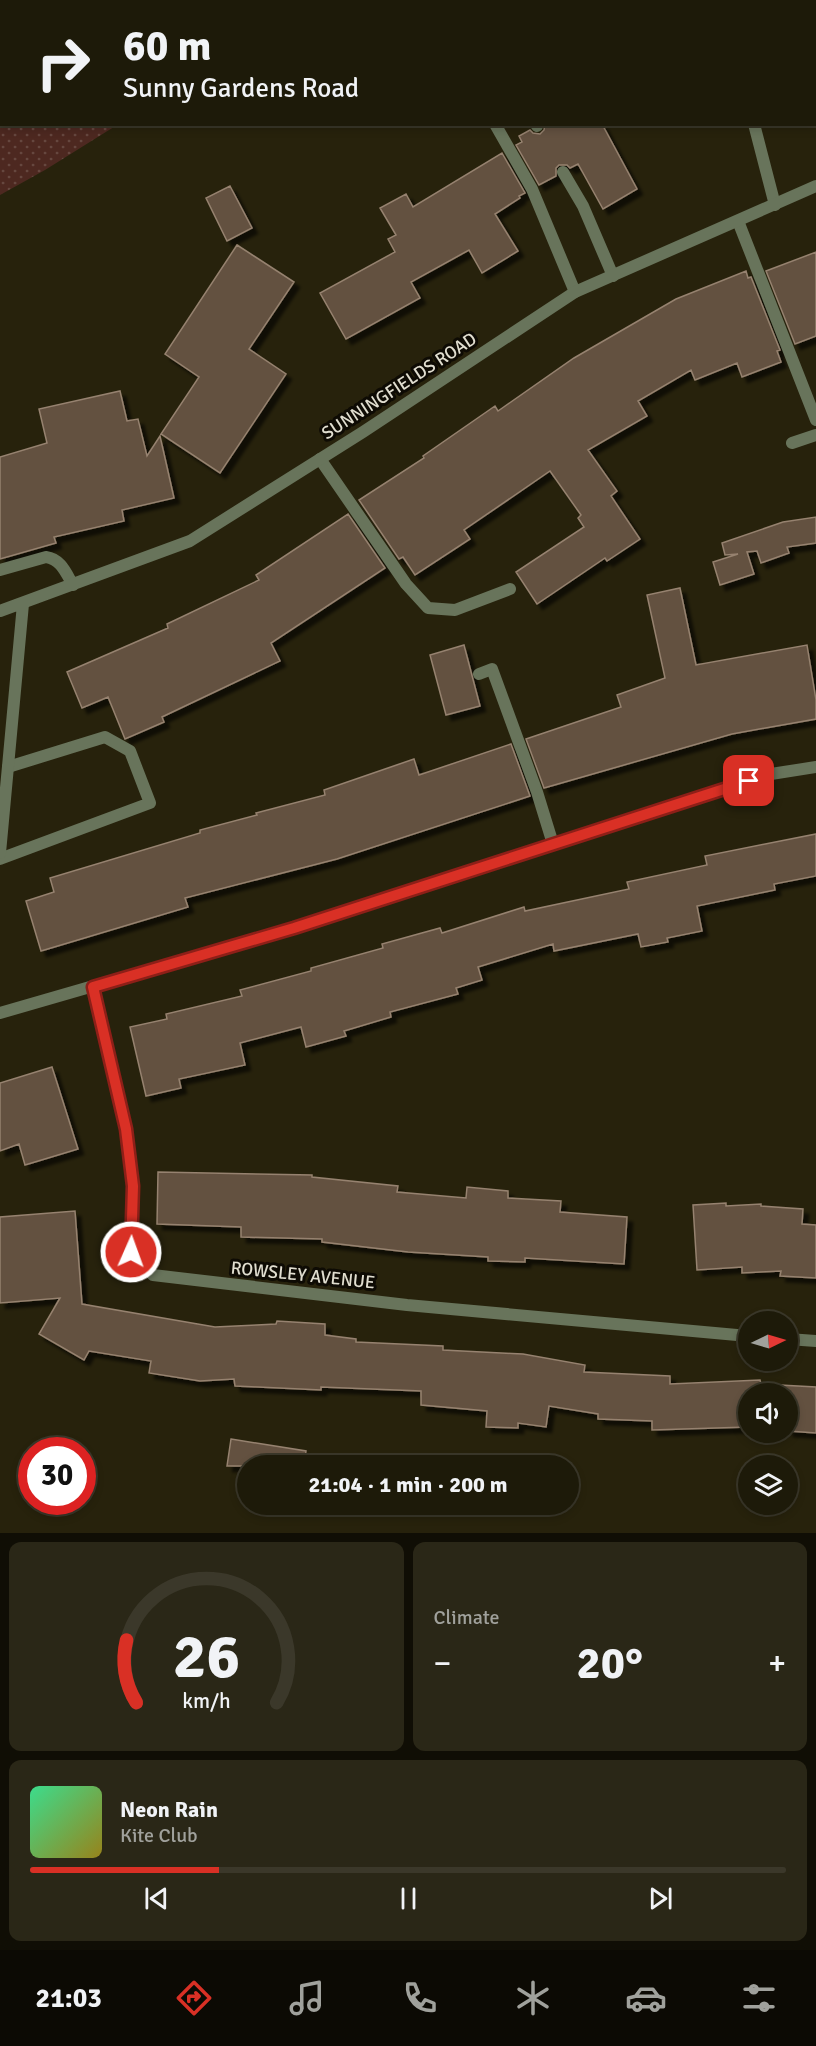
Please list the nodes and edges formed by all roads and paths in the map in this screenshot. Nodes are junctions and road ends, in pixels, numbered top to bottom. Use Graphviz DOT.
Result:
graph roads {
  1 [pos="496,126"];
  2 [pos="755,126"];
  3 [pos="564,172"];
  4 [pos="816,186"];
  5 [pos="775,205"];
  6 [pos="738,221"];
  7 [pos="613,276"];
  8 [pos="575,292"];
  9 [pos="816,420"];
  10 [pos="816,435"];
  11 [pos="792,443"];
  12 [pos="320,459"];
  13 [pos="0,570"];
  14 [pos="73,585"];
  15 [pos="510,589"];
  16 [pos="23,604"];
  17 [pos="0,611"];
  18 [pos="478,674"];
  19 [pos="8,767"];
  20 [pos="816,767"];
  21 [pos="553,844"];
  22 [pos="0,853"];
  23 [pos="0,859"];
  24 [pos="93,987"];
  25 [pos="0,1013"];
  26 [pos="738,1335"];
  27 [pos="798,1340"];
  28 [pos="816,1341"];
  1 -- 8 [label="street"];
  2 -- 5 [label="street"];
  3 -- 7 [label="street"];
  4 -- 5 [label="street, SUNNINGFIELDS ROAD"];
  5 -- 6 [label="street, SUNNINGFIELDS ROAD"];
  6 -- 7 [label="street, SUNNINGFIELDS ROAD"];
  6 -- 9 [label="street"];
  7 -- 8 [label="street, SUNNINGFIELDS ROAD"];
  8 -- 12 [label="street, SUNNINGFIELDS ROAD"];
  10 -- 11 [label="street"];
  12 -- 14 [label="street, SUNNINGFIELDS ROAD"];
  12 -- 15 [label="street"];
  13 -- 14 [label="street"];
  14 -- 16 [label="street, SUNNINGFIELDS ROAD"];
  16 -- 17 [label="street, SUNNINGFIELDS ROAD"];
  16 -- 19 [label="street"];
  18 -- 21 [label="street"];
  19 -- 22 [label="street"];
  19 -- 23 [label="street"];
  20 -- 21 [label="street"];
  21 -- 24 [label="street"];
  24 -- 25 [label="street"];
  24 -- 26 [label="street, ROWSLEY AVENUE"];
  27 -- 28 [label="street"];
}
